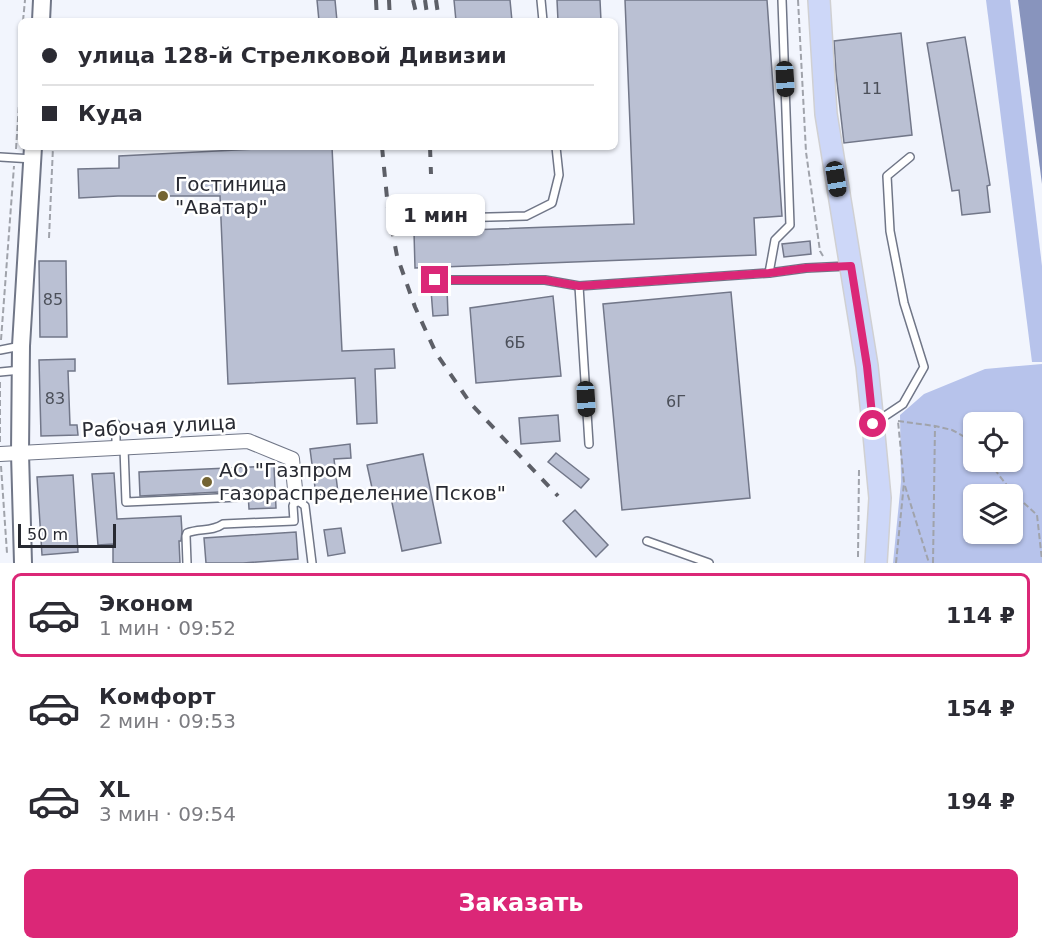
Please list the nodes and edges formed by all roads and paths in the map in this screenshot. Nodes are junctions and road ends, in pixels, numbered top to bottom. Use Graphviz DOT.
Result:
graph roads {
  1 [pos="25,0"];
  2 [pos="42,0"];
  3 [pos="541,0"];
  4 [pos="782,0"];
  5 [pos="798,0"];
  6 [pos="819,0"];
  7 [pos="23,18"];
  8 [pos="41,18"];
  9 [pos="543,18"];
  10 [pos="18,116"];
  11 [pos="53,150"];
  12 [pos="556,150"];
  13 [pos="33,153"];
  14 [pos="0,157"];
  15 [pos="910,157"];
  16 [pos="15,158"];
  17 [pos="412,219"];
  18 [pos="49,238"];
  19 [pos="851,266"];
  20 [pos="829,267"];
  21 [pos="769,273"];
  22 [pos="435,280"];
  23 [pos="579,286"];
  24 [pos="21,346"];
  25 [pos="0,350"];
  26 [pos="21,370"];
  27 [pos="0,372"];
  28 [pos="879,420"];
  29 [pos="898,421"];
  30 [pos="116,424"];
  31 [pos="935,426"];
  32 [pos="963,436"];
  33 [pos="589,444"];
  34 [pos="0,447"];
  35 [pos="120,448"];
  36 [pos="20,453"];
  37 [pos="0,454"];
  38 [pos="859,463"];
  39 [pos="1,465"];
  40 [pos="997,472"];
  41 [pos="904,483"];
  42 [pos="240,497"];
  43 [pos="296,499"];
  44 [pos="647,541"];
  45 [pos="7,552"];
  46 [pos="1042,560"];
  47 [pos="23,563"];
  48 [pos="186,563"];
  49 [pos="312,563"];
  50 [pos="709,563"];
  51 [pos="858,563"];
  52 [pos="876,563"];
  53 [pos="896,563"];
  54 [pos="931,563"];
  1 -- 7 [label="path"];
  2 -- 8 [label="street"];
  3 -- 9 [label="lane"];
  4 -- 21 [label="lane"];
  5 -- 20 [label="path"];
  6 -- 19 [label="main road"];
  10 -- 16 [label="path"];
  11 -- 18 [label="path"];
  12 -- 17 [label="lane"];
  13 -- 16 [label="lane"];
  13 -- 24 [label="street"];
  14 -- 16 [label="lane"];
  15 -- 28 [label="lane"];
  16 -- 25 [label="path"];
  19 -- 20 [label="lane"];
  19 -- 28 [label="main road"];
  20 -- 21 [label="lane"];
  21 -- 23 [label="lane"];
  22 -- 23 [label="lane"];
  23 -- 33 [label="lane"];
  24 -- 25 [label="lane"];
  24 -- 26 [label="street"];
  26 -- 27 [label="lane"];
  26 -- 36 [label="street"];
  27 -- 34 [label="path"];
  28 -- 29 [label="path"];
  28 -- 52 [label="main road"];
  29 -- 31 [label="path"];
  29 -- 41 [label="path"];
  30 -- 35 [label="lane"];
  31 -- 32 [label="path"];
  31 -- 54 [label="path"];
  35 -- 36 [label="street, Рабочая улица"];
  35 -- 42 [label="lane"];
  35 -- 43 [label="street, Рабочая улица"];
  36 -- 37 [label="street, Рабочая улица"];
  36 -- 47 [label="street"];
  38 -- 51 [label="path"];
  39 -- 45 [label="path"];
  40 -- 46 [label="path"];
  41 -- 53 [label="path"];
  41 -- 54 [label="path"];
  43 -- 48 [label="lane"];
  43 -- 49 [label="lane"];
  44 -- 50 [label="lane"];
}
